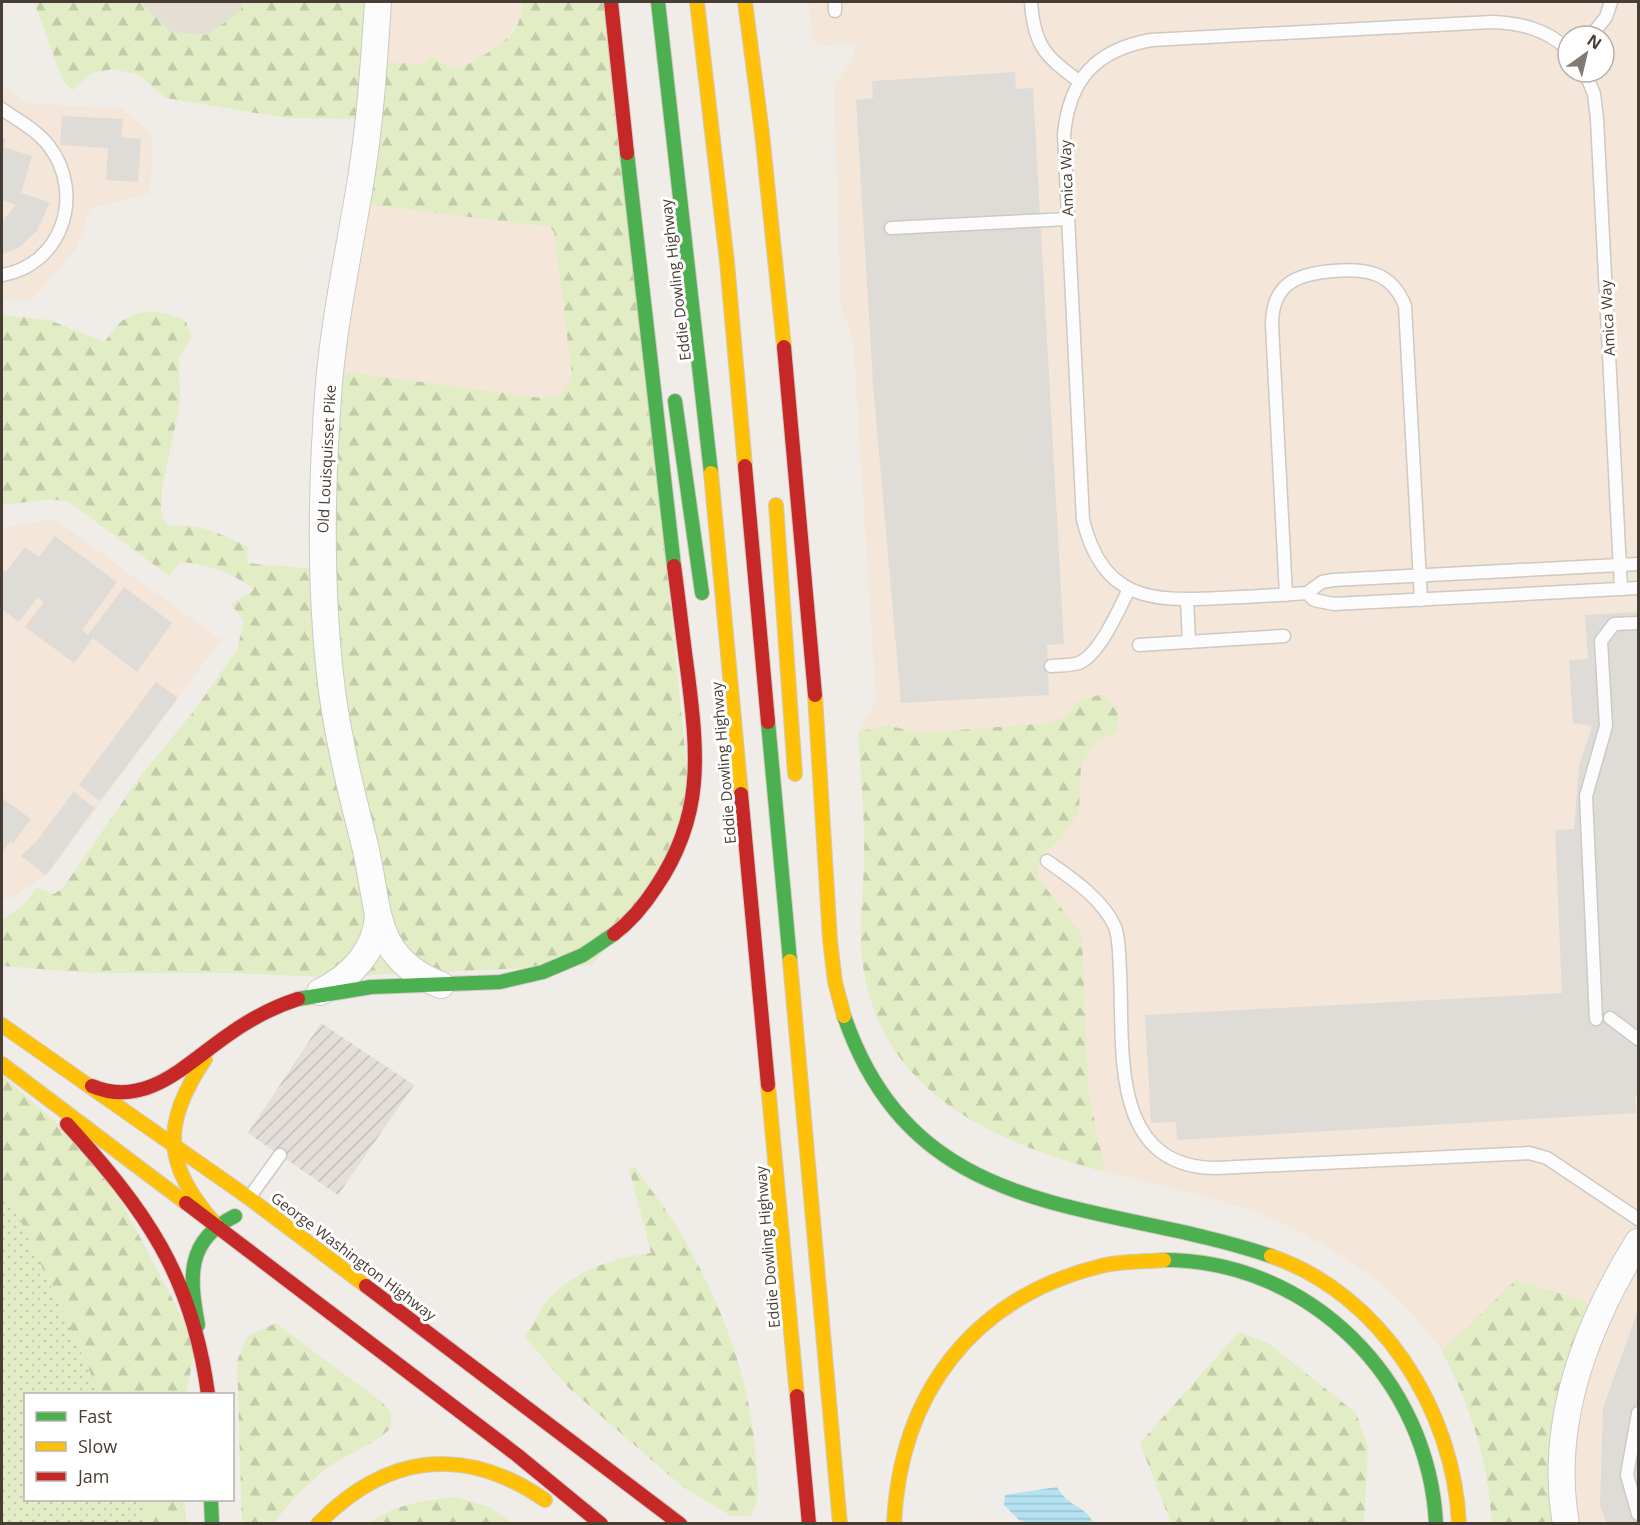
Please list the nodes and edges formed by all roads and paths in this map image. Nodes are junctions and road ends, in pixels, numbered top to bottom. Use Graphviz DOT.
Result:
graph roads {
  1 [pos="378,2"];
  2 [pos="611,2"];
  3 [pos="615,2"];
  4 [pos="658,2"];
  5 [pos="697,2"];
  6 [pos="736,2"];
  7 [pos="745,2"];
  8 [pos="1031,2"];
  9 [pos="1611,2"];
  10 [pos="1600,24"];
  11 [pos="1556,42"];
  12 [pos="1080,82"];
  13 [pos="1590,84"];
  14 [pos="2,109"];
  15 [pos="756,217"];
  16 [pos="1067,219"];
  17 [pos="891,228"];
  18 [pos="652,250"];
  19 [pos="2,275"];
  20 [pos="672,385"];
  21 [pos="775,486"];
  22 [pos="1638,564"];
  23 [pos="1620,565"];
  24 [pos="1420,576"];
  25 [pos="1638,588"];
  26 [pos="1129,589"];
  27 [pos="1621,589"];
  28 [pos="1307,593"];
  29 [pos="1286,595"];
  30 [pos="1187,600"];
  31 [pos="1421,600"];
  32 [pos="705,612"];
  33 [pos="1638,623"];
  34 [pos="1284,636"];
  35 [pos="1189,642"];
  36 [pos="1139,645"];
  37 [pos="1051,666"];
  38 [pos="722,746"];
  39 [pos="796,785"];
  40 [pos="1047,861"];
  41 [pos="750,875"];
  42 [pos="378,915"];
  43 [pos="441,986"];
  44 [pos="310,996"];
  45 [pos="1610,1018"];
  46 [pos="1596,1019"];
  47 [pos="2,1024"];
  48 [pos="223,1038"];
  49 [pos="1638,1038"];
  50 [pos="2,1064"];
  51 [pos="31,1085"];
  52 [pos="92,1086"];
  53 [pos="816,1098"];
  54 [pos="171,1142"];
  55 [pos="280,1155"];
  56 [pos="249,1198"];
  57 [pos="811,1207"];
  58 [pos="267,1211"];
  59 [pos="1638,1219"];
  60 [pos="216,1226"];
  61 [pos="1638,1242"];
  62 [pos="198,1325"];
  63 [pos="208,1393"];
  64 [pos="1638,1413"];
  65 [pos="211,1501"];
  66 [pos="554,1507"];
  67 [pos="1638,1514"];
  68 [pos="212,1524"];
  69 [pos="318,1524"];
  70 [pos="601,1524"];
  71 [pos="680,1524"];
  72 [pos="808,1524"];
  73 [pos="840,1524"];
  74 [pos="894,1524"];
  75 [pos="1436,1524"];
  76 [pos="1459,1524"];
  77 [pos="1566,1524"];
  1 -- 42 [label="street, Old Louisquisset Pike"];
  2 -- 43 [label="main road"];
  3 -- 18 [label="main road"];
  4 -- 41 [label="main road, Eddie Dowling Highway"];
  5 -- 57 [label="main road"];
  6 -- 15 [label="main road"];
  7 -- 76 [label="main road"];
  8 -- 12 [label="lane"];
  9 -- 10 [label="lane"];
  11 -- 12 [label="lane, Amica Way"];
  12 -- 16 [label="lane, Amica Way"];
  13 -- 23 [label="lane, Amica Way"];
  14 -- 19 [label="lane"];
  16 -- 17 [label="lane"];
  16 -- 26 [label="lane, Amica Way"];
  20 -- 32 [label="main road"];
  21 -- 39 [label="main road"];
  22 -- 23 [label="lane, Amica Way"];
  23 -- 24 [label="lane, Amica Way"];
  23 -- 27 [label="lane, Amica Way"];
  24 -- 28 [label="lane, Amica Way"];
  24 -- 29 [label="lane"];
  24 -- 31 [label="lane"];
  25 -- 27 [label="lane, Amica Way"];
  26 -- 30 [label="lane, Amica Way"];
  26 -- 37 [label="lane"];
  27 -- 31 [label="lane, Amica Way"];
  28 -- 29 [label="lane, Amica Way"];
  28 -- 31 [label="lane, Amica Way"];
  29 -- 30 [label="lane, Amica Way"];
  30 -- 35 [label="lane"];
  33 -- 46 [label="lane"];
  34 -- 35 [label="lane"];
  35 -- 36 [label="lane"];
  38 -- 41 [label="main road"];
  40 -- 59 [label="lane"];
  41 -- 72 [label="main road, Eddie Dowling Highway"];
  42 -- 43 [label="street, Old Louisquisset Pike"];
  42 -- 44 [label="street"];
  43 -- 44 [label="main road"];
  44 -- 48 [label="main road"];
  45 -- 49 [label="lane"];
  47 -- 52 [label="main road, George Washington Highway"];
  48 -- 52 [label="main road"];
  48 -- 54 [label="main road"];
  50 -- 51 [label="main road"];
  51 -- 60 [label="main road"];
  51 -- 62 [label="main road"];
  52 -- 54 [label="main road, George Washington Highway"];
  53 -- 57 [label="main road"];
  54 -- 56 [label="main road, George Washington Highway"];
  54 -- 60 [label="main road"];
  55 -- 56 [label="lane"];
  56 -- 58 [label="main road, George Washington Highway"];
  57 -- 73 [label="main road"];
  58 -- 60 [label="main road"];
  58 -- 71 [label="main road, George Washington Highway"];
  60 -- 62 [label="main road"];
  60 -- 70 [label="main road"];
  61 -- 77 [label="street"];
  62 -- 63 [label="main road"];
  64 -- 67 [label="lane"];
  65 -- 68 [label="main road"];
  66 -- 69 [label="main road"];
  74 -- 75 [label="main road"];
}
